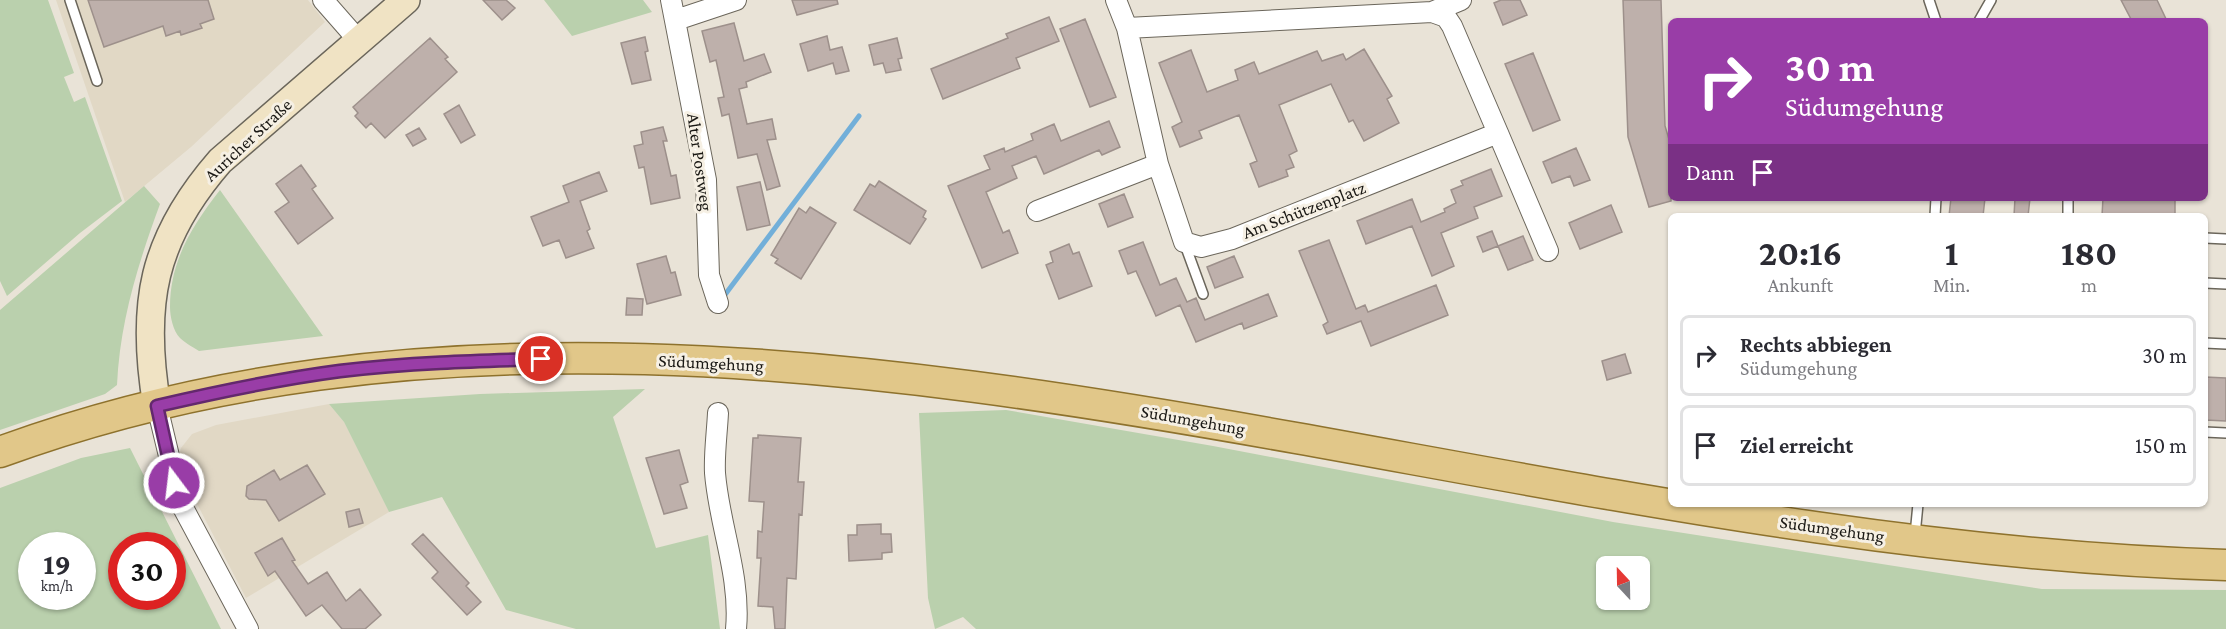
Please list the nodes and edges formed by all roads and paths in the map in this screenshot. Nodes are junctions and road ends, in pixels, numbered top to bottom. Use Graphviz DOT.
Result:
graph roads {
  1 [pos="70,0"];
  2 [pos="323,0"];
  3 [pos="406,0"];
  4 [pos="671,0"];
  5 [pos="736,0"];
  6 [pos="1116,0"];
  7 [pos="1461,0"];
  8 [pos="1929,0"];
  9 [pos="1991,0"];
  10 [pos="1432,12"];
  11 [pos="1935,18"];
  12 [pos="1980,18"];
  13 [pos="676,21"];
  14 [pos="1126,28"];
  15 [pos="358,41"];
  16 [pos="97,81"];
  17 [pos="1498,133"];
  18 [pos="1158,164"];
  19 [pos="1037,211"];
  20 [pos="2208,238"];
  21 [pos="2226,239"];
  22 [pos="1184,242"];
  23 [pos="1548,251"];
  24 [pos="2208,283"];
  25 [pos="2226,284"];
  26 [pos="1203,294"];
  27 [pos="718,303"];
  28 [pos="2208,343"];
  29 [pos="2226,344"];
  30 [pos="157,406"];
  31 [pos="718,413"];
  32 [pos="2208,432"];
  33 [pos="2226,433"];
  34 [pos="0,452"];
  35 [pos="1668,504"];
  36 [pos="1685,507"];
  37 [pos="1918,507"];
  38 [pos="1914,541"];
  39 [pos="2226,565"];
  40 [pos="248,629"];
  41 [pos="736,629"];
  1 -- 16 [label="lane"];
  2 -- 15 [label="street"];
  3 -- 15 [label="street, Auricher Straße"];
  4 -- 13 [label="street, Alter Postweg"];
  5 -- 13 [label="street"];
  6 -- 14 [label="street"];
  7 -- 10 [label="street"];
  8 -- 11 [label="lane"];
  9 -- 12 [label="lane"];
  10 -- 14 [label="street"];
  10 -- 17 [label="street"];
  13 -- 27 [label="street, Alter Postweg"];
  14 -- 18 [label="street"];
  15 -- 30 [label="street, Auricher Straße"];
  17 -- 22 [label="street, Am Schützenplatz"];
  17 -- 23 [label="street"];
  18 -- 19 [label="street"];
  18 -- 22 [label="street"];
  20 -- 21 [label="lane"];
  22 -- 26 [label="lane"];
  24 -- 25 [label="lane"];
  28 -- 29 [label="lane"];
  30 -- 34 [label="main road"];
  30 -- 35 [label="main road, Südumgehung"];
  30 -- 40 [label="street"];
  31 -- 41 [label="street"];
  32 -- 33 [label="lane"];
  36 -- 38 [label="main road, Südumgehung"];
  37 -- 38 [label="lane"];
  38 -- 39 [label="main road, Südumgehung"];
}
